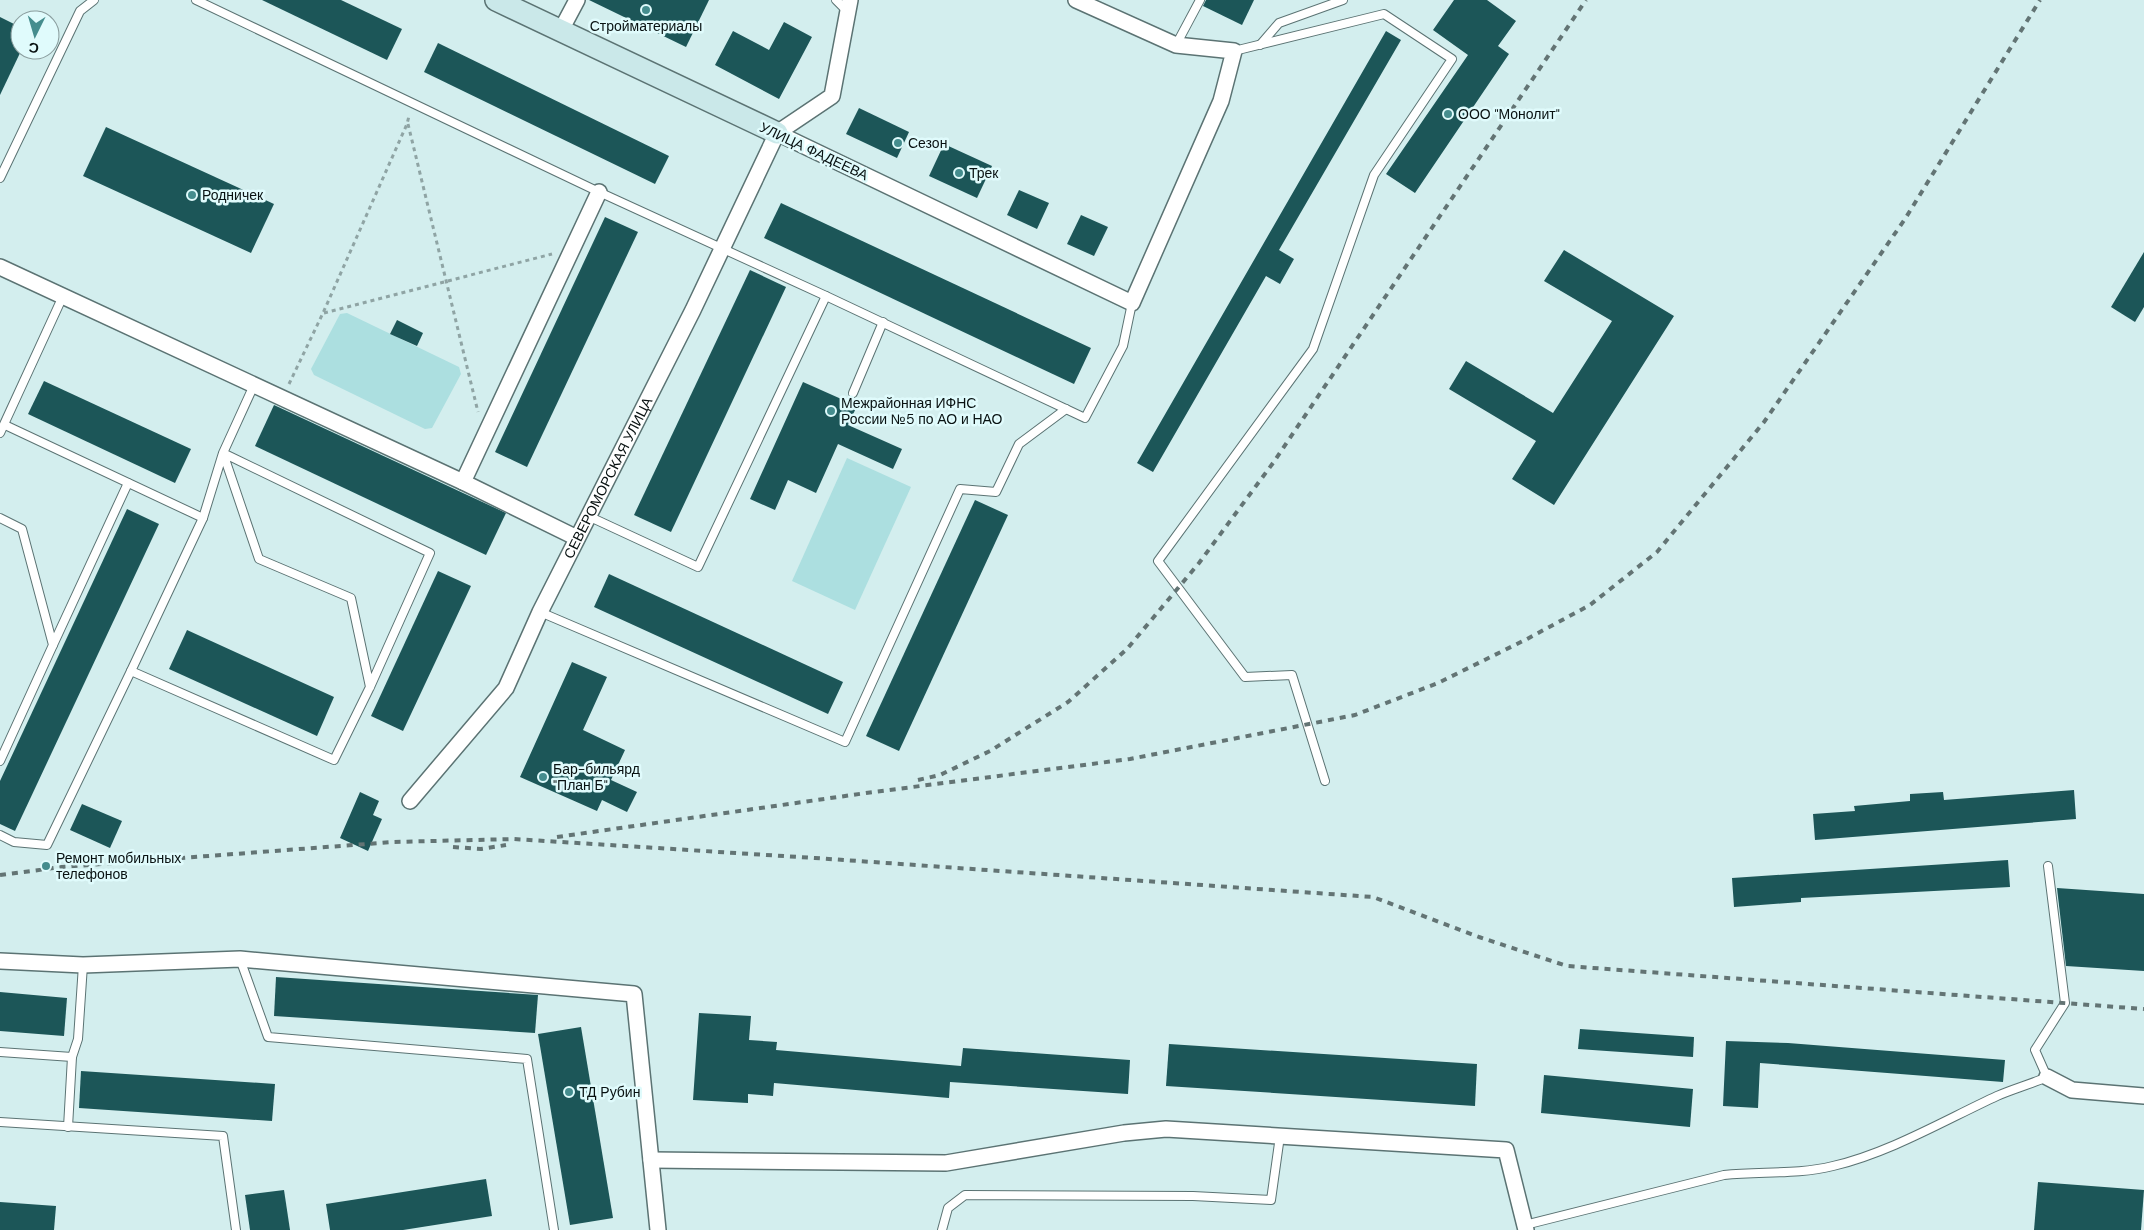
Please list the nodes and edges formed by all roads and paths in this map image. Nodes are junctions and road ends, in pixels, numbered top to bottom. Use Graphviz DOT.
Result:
graph roads {
  1 [pos="94,0"];
  2 [pos="196,0"];
  3 [pos="496,0"];
  4 [pos="577,0"];
  5 [pos="836,0"];
  6 [pos="1076,0"];
  7 [pos="1200,0"];
  8 [pos="1343,0"];
  9 [pos="848,5"];
  10 [pos="560,32"];
  11 [pos="1176,44"];
  12 [pos="1260,45"];
  13 [pos="1234,51"];
  14 [pos="412,101"];
  15 [pos="407,124"];
  16 [pos="777,133"];
  17 [pos="0,178"];
  18 [pos="599,192"];
  19 [pos="723,248"];
  20 [pos="572,249"];
  21 [pos="0,267"];
  22 [pos="446,282"];
  23 [pos="63,296"];
  24 [pos="826,296"];
  25 [pos="1132,303"];
  26 [pos="323,313"];
  27 [pos="883,322"];
  28 [pos="254,385"];
  29 [pos="853,393"];
  30 [pos="282,398"];
  31 [pos="1066,409"];
  32 [pos="5,425"];
  33 [pos="0,433"];
  34 [pos="484,437"];
  35 [pos="223,453"];
  36 [pos="463,482"];
  37 [pos="128,483"];
  38 [pos="588,516"];
  39 [pos="0,518"];
  40 [pos="203,518"];
  41 [pos="578,538"];
  42 [pos="540,612"];
  43 [pos="53,646"];
  44 [pos="131,671"];
  45 [pos="370,687"];
  46 [pos="0,761"];
  47 [pos="1325,781"];
  48 [pos="410,801"];
  49 [pos="0,836"];
  50 [pos="2048,866"];
  51 [pos="240,959"];
  52 [pos="0,961"];
  53 [pos="83,965"];
  54 [pos="0,1052"];
  55 [pos="72,1057"];
  56 [pos="2047,1077"];
  57 [pos="2144,1096"];
  58 [pos="0,1122"];
  59 [pos="68,1127"];
  60 [pos="1280,1136"];
  61 [pos="651,1160"];
  62 [pos="1526,1228"];
  63 [pos="236,1230"];
  64 [pos="554,1230"];
  65 [pos="658,1230"];
  66 [pos="942,1230"];
  1 -- 17 [label="lane"];
  2 -- 14 [label="lane"];
  3 -- 10 [label="street, УЛИЦА ФАДЕЕВА"];
  4 -- 10 [label="street"];
  5 -- 9 [label="lane"];
  6 -- 11 [label="street"];
  7 -- 11 [label="lane"];
  8 -- 12 [label="lane"];
  9 -- 16 [label="street"];
  10 -- 16 [label="street, УЛИЦА ФАДЕЕВА"];
  11 -- 13 [label="street"];
  12 -- 13 [label="lane"];
  12 -- 47 [label="lane"];
  13 -- 25 [label="street"];
  14 -- 15 [label="path"];
  14 -- 18 [label="lane"];
  15 -- 22 [label="path"];
  15 -- 26 [label="path"];
  16 -- 19 [label="street, СЕВЕРОМОРСКАЯ УЛИЦА"];
  16 -- 25 [label="street, УЛИЦА ФАДЕЕВА"];
  18 -- 19 [label="lane"];
  18 -- 20 [label="street"];
  19 -- 24 [label="lane"];
  19 -- 38 [label="street, СЕВЕРОМОРСКАЯ УЛИЦА"];
  20 -- 22 [label="path"];
  20 -- 34 [label="street"];
  21 -- 23 [label="street"];
  22 -- 26 [label="path"];
  22 -- 34 [label="path"];
  23 -- 28 [label="street"];
  23 -- 32 [label="lane"];
  24 -- 27 [label="lane"];
  24 -- 38 [label="lane"];
  25 -- 31 [label="lane"];
  26 -- 30 [label="path"];
  27 -- 29 [label="lane"];
  27 -- 31 [label="lane"];
  28 -- 30 [label="street"];
  28 -- 35 [label="lane"];
  30 -- 36 [label="street"];
  31 -- 42 [label="lane"];
  32 -- 33 [label="lane"];
  32 -- 37 [label="lane"];
  34 -- 36 [label="street"];
  35 -- 40 [label="lane"];
  35 -- 45 [label="lane"];
  35 -- 45 [label="lane"];
  36 -- 41 [label="street"];
  37 -- 40 [label="lane"];
  37 -- 43 [label="lane"];
  38 -- 41 [label="street, СЕВЕРОМОРСКАЯ УЛИЦА"];
  39 -- 43 [label="lane"];
  40 -- 44 [label="lane"];
  41 -- 42 [label="street, СЕВЕРОМОРСКАЯ УЛИЦА"];
  42 -- 48 [label="street, СЕВЕРОМОРСКАЯ УЛИЦА"];
  43 -- 46 [label="lane"];
  44 -- 45 [label="lane"];
  44 -- 49 [label="lane"];
  50 -- 56 [label="lane"];
  51 -- 53 [label="street"];
  51 -- 61 [label="street"];
  51 -- 64 [label="lane"];
  52 -- 53 [label="street"];
  53 -- 55 [label="lane"];
  54 -- 55 [label="lane"];
  55 -- 59 [label="lane"];
  56 -- 57 [label="street"];
  56 -- 62 [label="lane"];
  58 -- 59 [label="lane"];
  59 -- 63 [label="lane"];
  60 -- 61 [label="street"];
  60 -- 62 [label="street"];
  60 -- 66 [label="lane"];
  61 -- 65 [label="street"];
}
